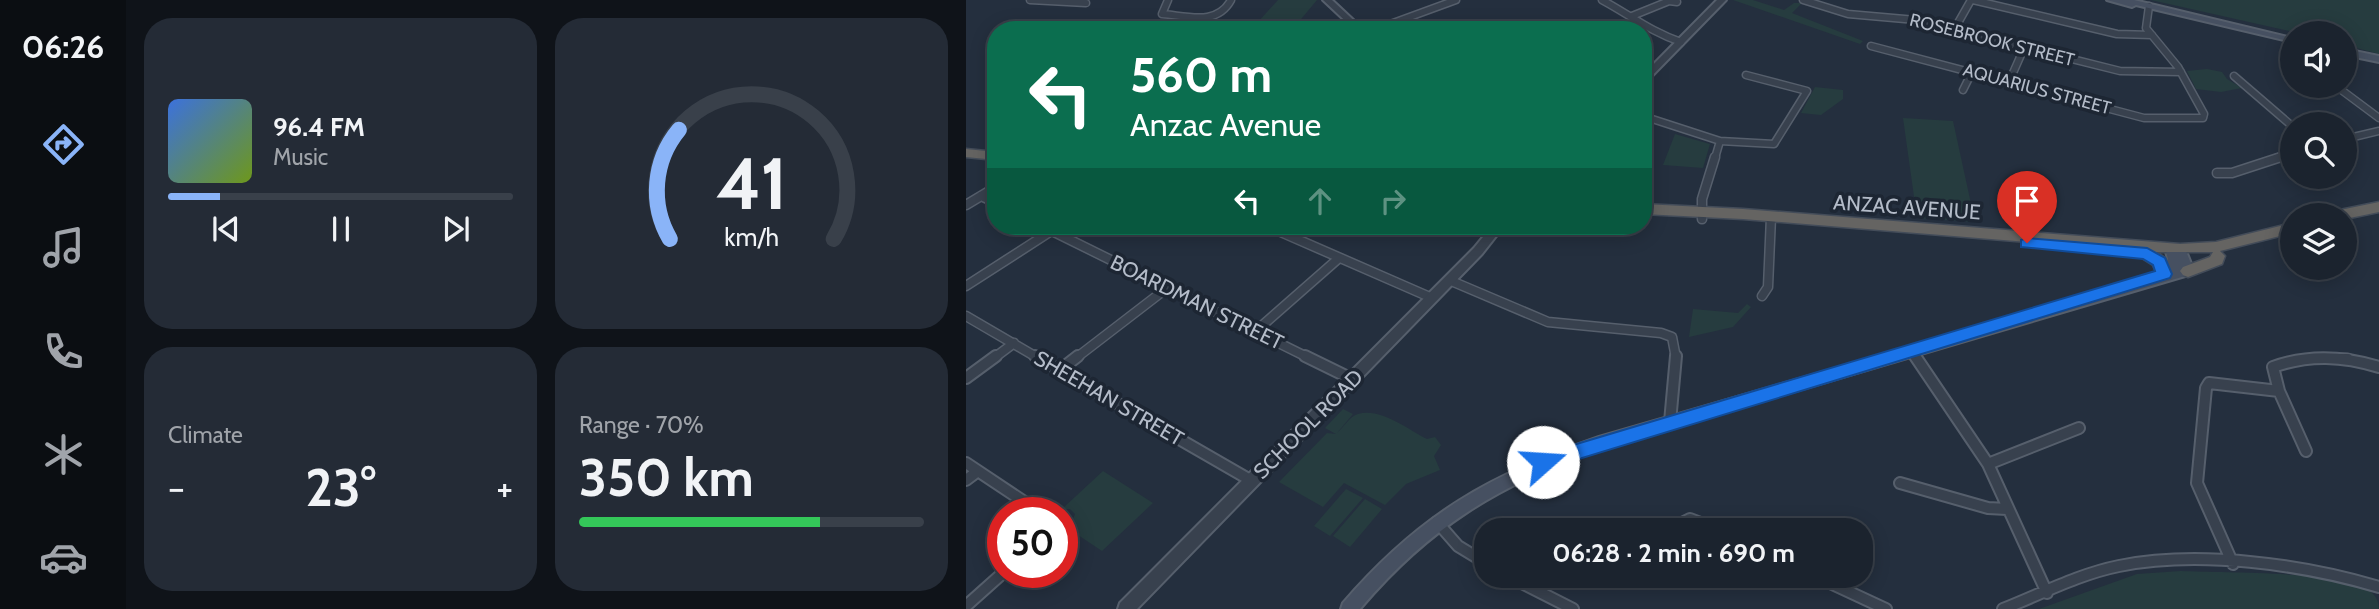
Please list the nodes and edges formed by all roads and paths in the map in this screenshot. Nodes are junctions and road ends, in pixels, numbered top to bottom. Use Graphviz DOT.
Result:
graph roads {
  1 [pos="1030,0"];
  2 [pos="1168,0"];
  3 [pos="1231,0"];
  4 [pos="1340,0"];
  5 [pos="1456,0"];
  6 [pos="1602,0"];
  7 [pos="1669,0"];
  8 [pos="1722,0"];
  9 [pos="1803,0"];
  10 [pos="1972,0"];
  11 [pos="2111,0"];
  12 [pos="2124,0"];
  13 [pos="1329,2"];
  14 [pos="1677,2"];
  15 [pos="1086,3"];
  16 [pos="2148,7"];
  17 [pos="1632,16"];
  18 [pos="1350,21"];
  19 [pos="1399,21"];
  20 [pos="1639,21"];
  21 [pos="1954,30"];
  22 [pos="1652,31"];
  23 [pos="2152,35"];
  24 [pos="2280,37"];
  25 [pos="1681,42"];
  26 [pos="1871,46"];
  27 [pos="2024,48"];
  28 [pos="2357,54"];
  29 [pos="2379,59"];
  30 [pos="1652,71"];
  31 [pos="1972,72"];
  32 [pos="2181,72"];
  33 [pos="1746,75"];
  34 [pos="2234,76"];
  35 [pos="2009,82"];
  36 [pos="1964,90"];
  37 [pos="2352,98"];
  38 [pos="2280,116"];
  39 [pos="2379,118"];
  40 [pos="1652,119"];
  41 [pos="2379,131"];
  42 [pos="2357,136"];
  43 [pos="1720,141"];
  44 [pos="966,153"];
  45 [pos="987,155"];
  46 [pos="2280,157"];
  47 [pos="966,162"];
  48 [pos="987,163"];
  49 [pos="2217,173"];
  50 [pos="987,192"];
  51 [pos="981,196"];
  52 [pos="987,199"];
  53 [pos="966,205"];
  54 [pos="2379,207"];
  55 [pos="1652,210"];
  56 [pos="2357,212"];
  57 [pos="1652,215"];
  58 [pos="1702,215"];
  59 [pos="2379,216"];
  60 [pos="1771,220"];
  61 [pos="2357,222"];
  62 [pos="2280,231"];
  63 [pos="1044,235"];
  64 [pos="1068,235"];
  65 [pos="1288,235"];
  66 [pos="1492,235"];
  67 [pos="1494,235"];
  68 [pos="1986,237"];
  69 [pos="1490,238"];
  70 [pos="2280,241"];
  71 [pos="2147,254"];
  72 [pos="2179,256"];
  73 [pos="1339,257"];
  74 [pos="2160,277"];
  75 [pos="1449,280"];
  76 [pos="966,286"];
  77 [pos="1167,288"];
  78 [pos="1762,296"];
  79 [pos="1432,298"];
  80 [pos="966,316"];
  81 [pos="1256,331"];
  82 [pos="1014,343"];
  83 [pos="1912,352"];
  84 [pos="2379,367"];
  85 [pos="1060,370"];
  86 [pos="966,378"];
  87 [pos="1352,379"];
  88 [pos="2279,391"];
  89 [pos="1670,422"];
  90 [pos="2079,428"];
  91 [pos="2306,451"];
  92 [pos="966,463"];
  93 [pos="1988,464"];
  94 [pos="978,471"];
  95 [pos="966,480"];
  96 [pos="1252,481"];
  97 [pos="1900,483"];
  98 [pos="1017,497"];
  99 [pos="2007,509"];
  100 [pos="1437,522"];
  101 [pos="1474,556"];
  102 [pos="2233,564"];
  103 [pos="987,587"];
  104 [pos="2379,587"];
  105 [pos="1532,588"];
  106 [pos="1841,588"];
  107 [pos="2047,593"];
  108 [pos="966,606"];
  109 [pos="1126,609"];
  110 [pos="1349,609"];
  111 [pos="1573,609"];
  112 [pos="1886,609"];
  113 [pos="2003,609"];
  1 -- 15 [label="street"];
  2 -- 3 [label="street"];
  4 -- 13 [label="street"];
  5 -- 19 [label="street"];
  6 -- 17 [label="street"];
  7 -- 14 [label="street"];
  7 -- 17 [label="street"];
  8 -- 25 [label="street"];
  9 -- 21 [label="street, ROSEBROOK STREET"];
  10 -- 21 [label="street"];
  10 -- 23 [label="street"];
  11 -- 16 [label="main road"];
  12 -- 16 [label="main road"];
  13 -- 18 [label="street"];
  16 -- 23 [label="street"];
  16 -- 24 [label="main road"];
  17 -- 20 [label="street"];
  21 -- 27 [label="street, ROSEBROOK STREET"];
  22 -- 25 [label="street"];
  23 -- 32 [label="street"];
  25 -- 30 [label="street"];
  26 -- 31 [label="street, AQUARIUS STREET"];
  27 -- 32 [label="street, ROSEBROOK STREET"];
  27 -- 35 [label="street"];
  28 -- 29 [label="main road"];
  31 -- 35 [label="street, AQUARIUS STREET"];
  31 -- 36 [label="street"];
  32 -- 35 [label="street, AQUARIUS STREET"];
  33 -- 43 [label="street"];
  34 -- 38 [label="street"];
  37 -- 39 [label="street"];
  40 -- 43 [label="street"];
  41 -- 42 [label="street"];
  43 -- 58 [label="street"];
  44 -- 45 [label="highway"];
  46 -- 49 [label="street"];
  47 -- 48 [label="highway"];
  50 -- 51 [label="street"];
  51 -- 52 [label="street"];
  51 -- 53 [label="street"];
  54 -- 56 [label="highway"];
  55 -- 58 [label="highway, ANZAC AVENUE"];
  57 -- 58 [label="highway, ANZAC AVENUE"];
  58 -- 60 [label="highway, ANZAC AVENUE"];
  59 -- 61 [label="highway"];
  60 -- 68 [label="highway, ANZAC AVENUE"];
  60 -- 78 [label="street"];
  62 -- 72 [label="highway, ANZAC AVENUE"];
  63 -- 76 [label="street"];
  64 -- 77 [label="street, BOARDMAN STREET"];
  65 -- 73 [label="street"];
  66 -- 69 [label="street, SCHOOL ROAD"];
  67 -- 69 [label="street, SCHOOL ROAD"];
  68 -- 71 [label="highway, ANZAC AVENUE"];
  68 -- 72 [label="highway, ANZAC AVENUE"];
  69 -- 75 [label="street, SCHOOL ROAD"];
  70 -- 72 [label="highway"];
  71 -- 72 [label="highway, ANZAC AVENUE"];
  71 -- 74 [label="highway"];
  72 -- 74 [label="main road"];
  72 -- 74 [label="main road"];
  73 -- 79 [label="street"];
  73 -- 81 [label="street"];
  74 -- 83 [label="main road"];
  75 -- 79 [label="street, SCHOOL ROAD"];
  75 -- 89 [label="street"];
  77 -- 81 [label="street, BOARDMAN STREET"];
  77 -- 85 [label="street"];
  79 -- 87 [label="street, SCHOOL ROAD"];
  80 -- 82 [label="street, SHEEHAN STREET"];
  81 -- 87 [label="street, BOARDMAN STREET"];
  82 -- 85 [label="street, SHEEHAN STREET"];
  82 -- 86 [label="street"];
  83 -- 89 [label="main road"];
  83 -- 93 [label="street"];
  84 -- 88 [label="street"];
  85 -- 96 [label="street, SHEEHAN STREET"];
  87 -- 96 [label="street, SCHOOL ROAD"];
  88 -- 91 [label="street"];
  88 -- 102 [label="street"];
  89 -- 100 [label="main road"];
  90 -- 93 [label="street"];
  92 -- 94 [label="street"];
  93 -- 99 [label="street"];
  94 -- 95 [label="street"];
  94 -- 98 [label="street"];
  96 -- 109 [label="street, SCHOOL ROAD"];
  97 -- 99 [label="street"];
  99 -- 107 [label="street"];
  100 -- 101 [label="street"];
  100 -- 110 [label="main road"];
  102 -- 104 [label="street"];
  102 -- 107 [label="street"];
  103 -- 108 [label="street"];
  105 -- 111 [label="street"];
  106 -- 112 [label="street"];
  107 -- 113 [label="street"];
}
